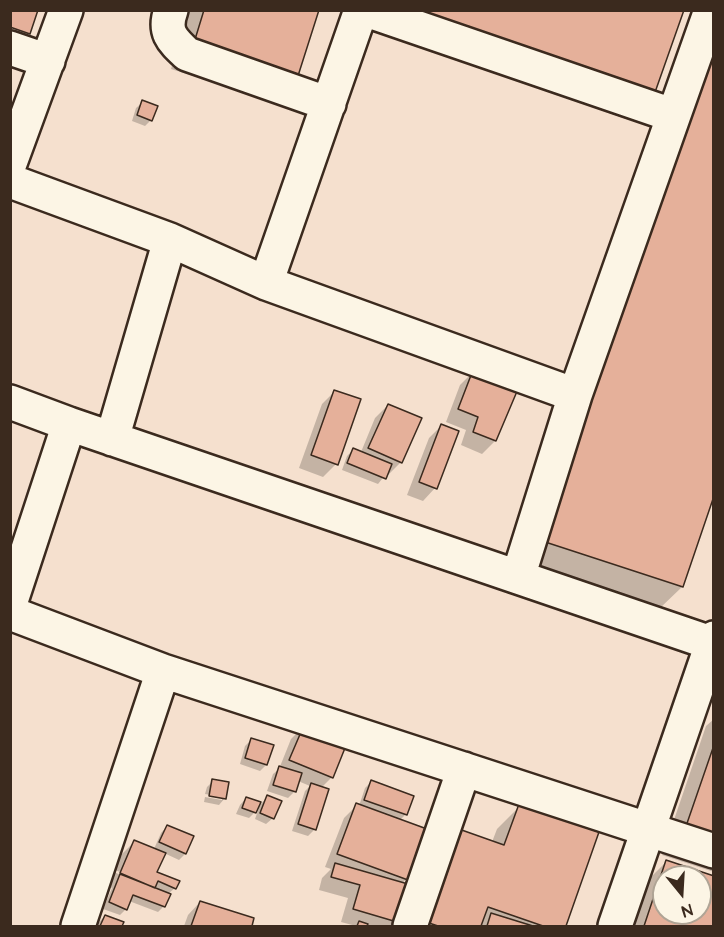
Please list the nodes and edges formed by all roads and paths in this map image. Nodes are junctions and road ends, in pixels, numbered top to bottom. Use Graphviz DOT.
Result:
graph roads {
  1 [pos="66,10"];
  2 [pos="171,10"];
  3 [pos="361,10"];
  4 [pos="366,10"];
  5 [pos="711,10"];
  6 [pos="10,48"];
  7 [pos="48,61"];
  8 [pos="329,104"];
  9 [pos="672,115"];
  10 [pos="10,163"];
  11 [pos="10,181"];
  12 [pos="170,240"];
  13 [pos="266,283"];
  14 [pos="575,395"];
  15 [pos="10,402"];
  16 [pos="69,424"];
  17 [pos="112,439"];
  18 [pos="518,577"];
  19 [pos="10,604"];
  20 [pos="10,613"];
  21 [pos="713,642"];
  22 [pos="163,671"];
  23 [pos="464,769"];
  24 [pos="649,829"];
  25 [pos="714,851"];
  26 [pos="78,927"];
  27 [pos="410,927"];
  28 [pos="615,927"];
  1 -- 7 [label="street"];
  2 -- 8 [label="street"];
  3 -- 8 [label="street"];
  4 -- 9 [label="street"];
  5 -- 9 [label="street"];
  6 -- 7 [label="street"];
  7 -- 10 [label="street"];
  8 -- 13 [label="street"];
  9 -- 14 [label="street"];
  11 -- 12 [label="street"];
  12 -- 13 [label="street"];
  12 -- 17 [label="street"];
  13 -- 14 [label="street"];
  14 -- 18 [label="street"];
  15 -- 16 [label="street"];
  16 -- 17 [label="street"];
  16 -- 19 [label="street"];
  17 -- 18 [label="street"];
  18 -- 21 [label="street"];
  20 -- 22 [label="street"];
  21 -- 24 [label="street"];
  22 -- 23 [label="street"];
  22 -- 26 [label="street"];
  23 -- 24 [label="street"];
  23 -- 27 [label="street"];
  24 -- 25 [label="street"];
  24 -- 28 [label="street"];
}
